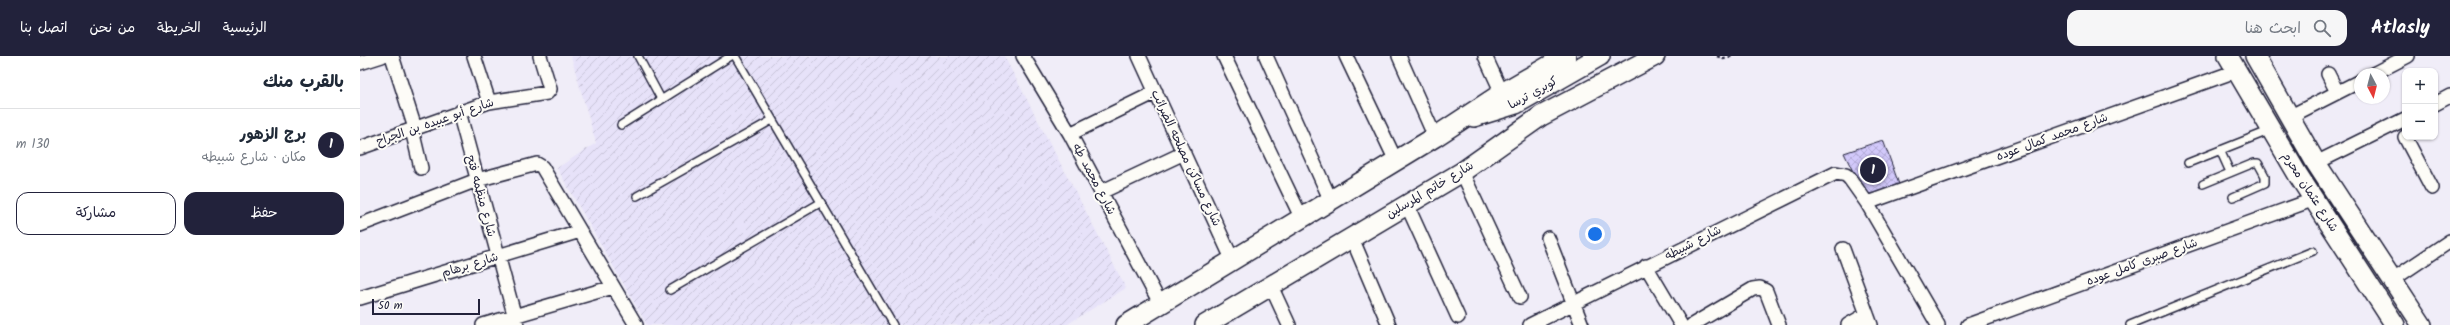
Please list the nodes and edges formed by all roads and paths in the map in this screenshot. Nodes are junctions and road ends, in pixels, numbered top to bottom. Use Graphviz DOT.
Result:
graph roads {
  1 [pos="382,56"];
  2 [pos="392,56"];
  3 [pos="474,56"];
  4 [pos="540,56"];
  5 [pos="638,56"];
  6 [pos="731,56"];
  7 [pos="735,56"];
  8 [pos="1023,56"];
  9 [pos="1139,56"];
  10 [pos="1224,56"];
  11 [pos="1266,56"];
  12 [pos="1346,56"];
  13 [pos="1399,56"];
  14 [pos="1485,56"];
  15 [pos="1566,56"];
  16 [pos="1600,56"];
  17 [pos="1636,56"];
  18 [pos="1655,56"];
  19 [pos="1717,56"];
  20 [pos="1733,56"];
  21 [pos="2257,56"];
  22 [pos="2408,56"];
  23 [pos="360,63"];
  24 [pos="2232,63"];
  25 [pos="2385,68"];
  26 [pos="2328,74"];
  27 [pos="2354,83"];
  28 [pos="1156,92"];
  29 [pos="2337,92"];
  30 [pos="1502,93"];
  31 [pos="2450,96"];
  32 [pos="662,99"];
  33 [pos="489,102"];
  34 [pos="2438,102"];
  35 [pos="459,112"];
  36 [pos="1542,116"];
  37 [pos="2289,117"];
  38 [pos="1462,119"];
  39 [pos="772,120"];
  40 [pos="2401,121"];
  41 [pos="620,125"];
  42 [pos="414,129"];
  43 [pos="2271,130"];
  44 [pos="1070,134"];
  45 [pos="1435,137"];
  46 [pos="2407,140"];
  47 [pos="360,148"];
  48 [pos="2220,150"];
  49 [pos="1184,153"];
  50 [pos="1396,161"];
  51 [pos="2188,163"];
  52 [pos="2316,163"];
  53 [pos="421,168"];
  54 [pos="1462,172"];
  55 [pos="2230,172"];
  56 [pos="477,180"];
  57 [pos="2203,184"];
  58 [pos="2432,188"];
  59 [pos="1101,192"];
  60 [pos="637,196"];
  61 [pos="2233,197"];
  62 [pos="2316,199"];
  63 [pos="1331,201"];
  64 [pos="1867,202"];
  65 [pos="820,203"];
  66 [pos="1407,205"];
  67 [pos="1302,219"];
  68 [pos="360,225"];
  69 [pos="580,231"];
  70 [pos="1352,238"];
  71 [pos="1548,238"];
  72 [pos="2450,241"];
  73 [pos="1843,249"];
  74 [pos="2313,250"];
  75 [pos="497,256"];
  76 [pos="1233,261"];
  77 [pos="1646,266"];
  78 [pos="2392,280"];
  79 [pos="1271,286"];
  80 [pos="613,287"];
  81 [pos="670,290"];
  82 [pos="1520,297"];
  83 [pos="360,298"];
  84 [pos="1573,303"];
  85 [pos="1161,305"];
  86 [pos="1458,317"];
  87 [pos="515,320"];
  88 [pos="1869,320"];
  89 [pos="2150,322"];
  90 [pos="483,325"];
  91 [pos="636,325"];
  92 [pos="892,325"];
  93 [pos="1126,325"];
  94 [pos="1205,325"];
  95 [pos="1289,325"];
  96 [pos="1389,325"];
  97 [pos="1530,325"];
  98 [pos="1582,325"];
  99 [pos="1681,325"];
  100 [pos="1692,325"];
  101 [pos="1779,325"];
  102 [pos="1848,325"];
  103 [pos="1938,325"];
  104 [pos="1968,325"];
  105 [pos="2130,325"];
  106 [pos="2395,325"];
  107 [pos="2422,325"];
  1 -- 23 [label="street"];
  2 -- 42 [label="street"];
  3 -- 33 [label="street"];
  4 -- 33 [label="street, شارع أبو عبيده بن الجراح"];
  5 -- 32 [label="lane"];
  6 -- 32 [label="lane"];
  7 -- 39 [label="lane"];
  8 -- 44 [label="street, شارع محمد طه"];
  9 -- 28 [label="street, شارع مساكن مصلحه الضرائب"];
  10 -- 67 [label="street"];
  11 -- 63 [label="street"];
  12 -- 50 [label="street"];
  13 -- 45 [label="street"];
  14 -- 30 [label="street"];
  15 -- 30 [label="main road"];
  16 -- 38 [label="main road, كوبري ترسا"];
  17 -- 36 [label="main road, كوبري ترسا"];
  18 -- 36 [label="main road, شارع خاتم المرسلين"];
  19 -- 20 [label="path"];
  21 -- 37 [label="main road, شارع عثمان محرم"];
  22 -- 25 [label="street"];
  24 -- 43 [label="main road, شارع عثمان محرم"];
  24 -- 64 [label="street, شارع محمد كمال عوده"];
  26 -- 29 [label="street"];
  27 -- 29 [label="street"];
  28 -- 44 [label="street"];
  28 -- 49 [label="street, شارع مساكن مصلحه الضرائب"];
  29 -- 37 [label="street"];
  30 -- 38 [label="main road"];
  31 -- 34 [label="street"];
  32 -- 41 [label="lane"];
  33 -- 35 [label="street, شارع أبو عبيده بن الجراح"];
  35 -- 42 [label="street, شارع أبو عبيده بن الجراح"];
  35 -- 56 [label="street, شارع منظمه فتح"];
  36 -- 54 [label="main road, شارع خاتم المرسلين"];
  37 -- 52 [label="main road, شارع عثمان محرم"];
  38 -- 45 [label="main road"];
  39 -- 60 [label="lane"];
  39 -- 65 [label="lane"];
  40 -- 52 [label="street"];
  42 -- 47 [label="street, شارع أبو عبيده بن الجراح"];
  42 -- 53 [label="street"];
  43 -- 48 [label="lane"];
  43 -- 62 [label="main road, شارع عثمان محرم"];
  44 -- 59 [label="street, شارع محمد طه"];
  45 -- 50 [label="main road"];
  46 -- 58 [label="street"];
  48 -- 51 [label="lane"];
  48 -- 55 [label="lane"];
  49 -- 59 [label="street"];
  49 -- 76 [label="street, شارع مساكن مصلحه الضرائب"];
  50 -- 63 [label="main road"];
  52 -- 78 [label="main road, شارع عثمان محرم"];
  54 -- 66 [label="main road, شارع خاتم المرسلين"];
  54 -- 82 [label="street"];
  55 -- 57 [label="lane"];
  55 -- 61 [label="lane"];
  56 -- 68 [label="street"];
  56 -- 69 [label="street"];
  56 -- 75 [label="street, شارع منظمه فتح"];
  59 -- 85 [label="street, شارع محمد طه"];
  62 -- 104 [label="street, شارع صبرى كامل عوده"];
  62 -- 106 [label="main road, شارع عثمان محرم"];
  63 -- 67 [label="main road"];
  64 -- 77 [label="street, شارع شبيطه"];
  64 -- 103 [label="street"];
  65 -- 81 [label="lane"];
  65 -- 92 [label="lane"];
  66 -- 70 [label="main road, شارع خاتم المرسلين"];
  66 -- 86 [label="street"];
  67 -- 76 [label="main road"];
  69 -- 75 [label="street, شارع برهام"];
  69 -- 80 [label="street"];
  70 -- 79 [label="main road, شارع خاتم المرسلين"];
  70 -- 96 [label="street"];
  71 -- 84 [label="street"];
  72 -- 78 [label="street"];
  73 -- 88 [label="street"];
  74 -- 89 [label="lane"];
  75 -- 83 [label="street, شارع برهام"];
  75 -- 87 [label="street, شارع منظمه فتح"];
  76 -- 85 [label="main road"];
  77 -- 84 [label="street, شارع شبيطه"];
  77 -- 99 [label="street"];
  78 -- 107 [label="main road, شارع عثمان محرم"];
  79 -- 94 [label="main road, شارع خاتم المرسلين"];
  79 -- 95 [label="street"];
  80 -- 87 [label="street"];
  80 -- 91 [label="street"];
  84 -- 97 [label="street, شارع شبيطه"];
  84 -- 98 [label="street"];
  85 -- 93 [label="main road"];
  87 -- 90 [label="street"];
  88 -- 102 [label="street"];
  89 -- 105 [label="lane"];
  100 -- 101 [label="street"];
}
